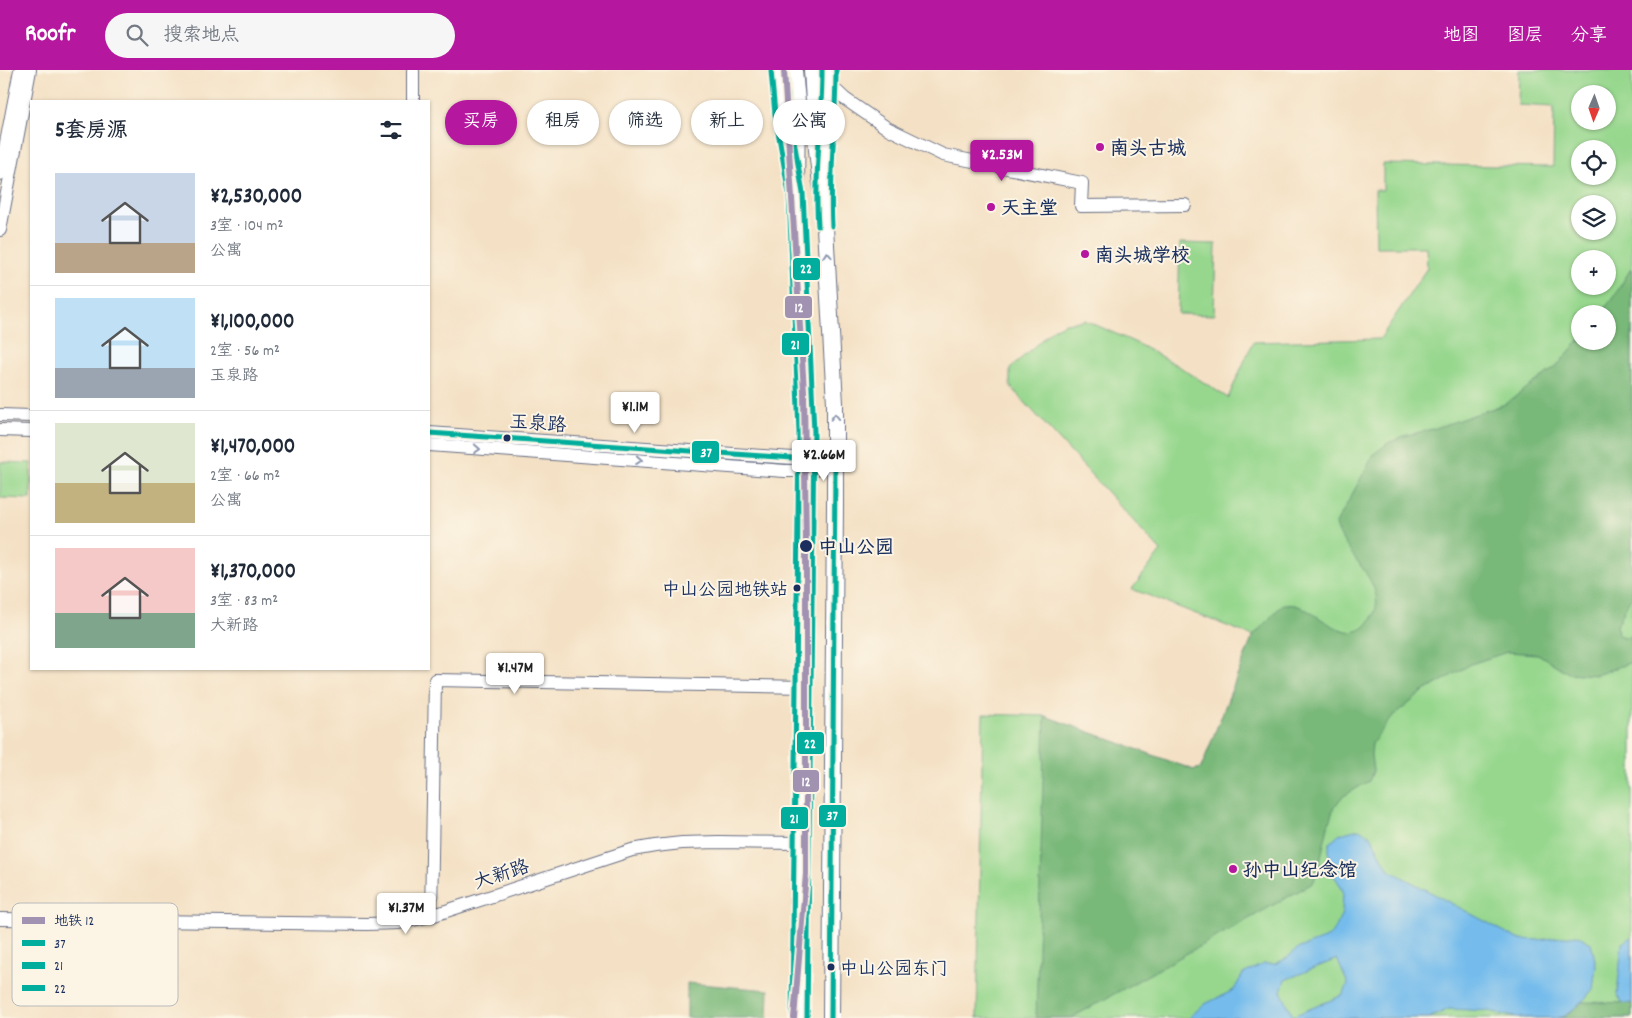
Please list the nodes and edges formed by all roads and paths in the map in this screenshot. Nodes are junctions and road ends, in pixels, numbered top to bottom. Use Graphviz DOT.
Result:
graph roads {
  1 [pos="20,70"];
  2 [pos="30,70"];
  3 [pos="413,70"];
  4 [pos="778,70"];
  5 [pos="794,70"];
  6 [pos="812,70"];
  7 [pos="829,70"];
  8 [pos="830,85"];
  9 [pos="413,100"];
  10 [pos="20,124"];
  11 [pos="0,174"];
  12 [pos="823,192"];
  13 [pos="796,193"];
  14 [pos="1185,205"];
  15 [pos="0,230"];
  16 [pos="0,415"];
  17 [pos="30,416"];
  18 [pos="0,430"];
  19 [pos="30,431"];
  20 [pos="430,434"];
  21 [pos="430,445"];
  22 [pos="808,465"];
  23 [pos="836,466"];
  24 [pos="804,687"];
  25 [pos="801,843"];
  26 [pos="431,916"];
  27 [pos="178,921"];
  28 [pos="799,1018"];
  29 [pos="830,1018"];
  1 -- 10 [label="street"];
  2 -- 10 [label="street"];
  3 -- 9 [label="street"];
  4 -- 13 [label="street"];
  5 -- 13 [label="main road"];
  6 -- 12 [label="main road"];
  7 -- 8 [label="street"];
  8 -- 12 [label="street"];
  8 -- 14 [label="street"];
  10 -- 11 [label="street"];
  10 -- 15 [label="street"];
  23 -- 12 [label="main road, one-way"];
  13 -- 22 [label="main road"];
  16 -- 17 [label="street"];
  18 -- 19 [label="street"];
  20 -- 22 [label="street, 玉泉路"];
  21 -- 22 [label="street, 玉泉路, one-way"];
  22 -- 23 [label="street, 玉泉路"];
  22 -- 24 [label="main road"];
  23 -- 29 [label="main road"];
  24 -- 25 [label="main road"];
  24 -- 26 [label="street"];
  25 -- 26 [label="street, 大新路"];
  25 -- 28 [label="main road"];
  26 -- 27 [label="street, 大新路"];
}
